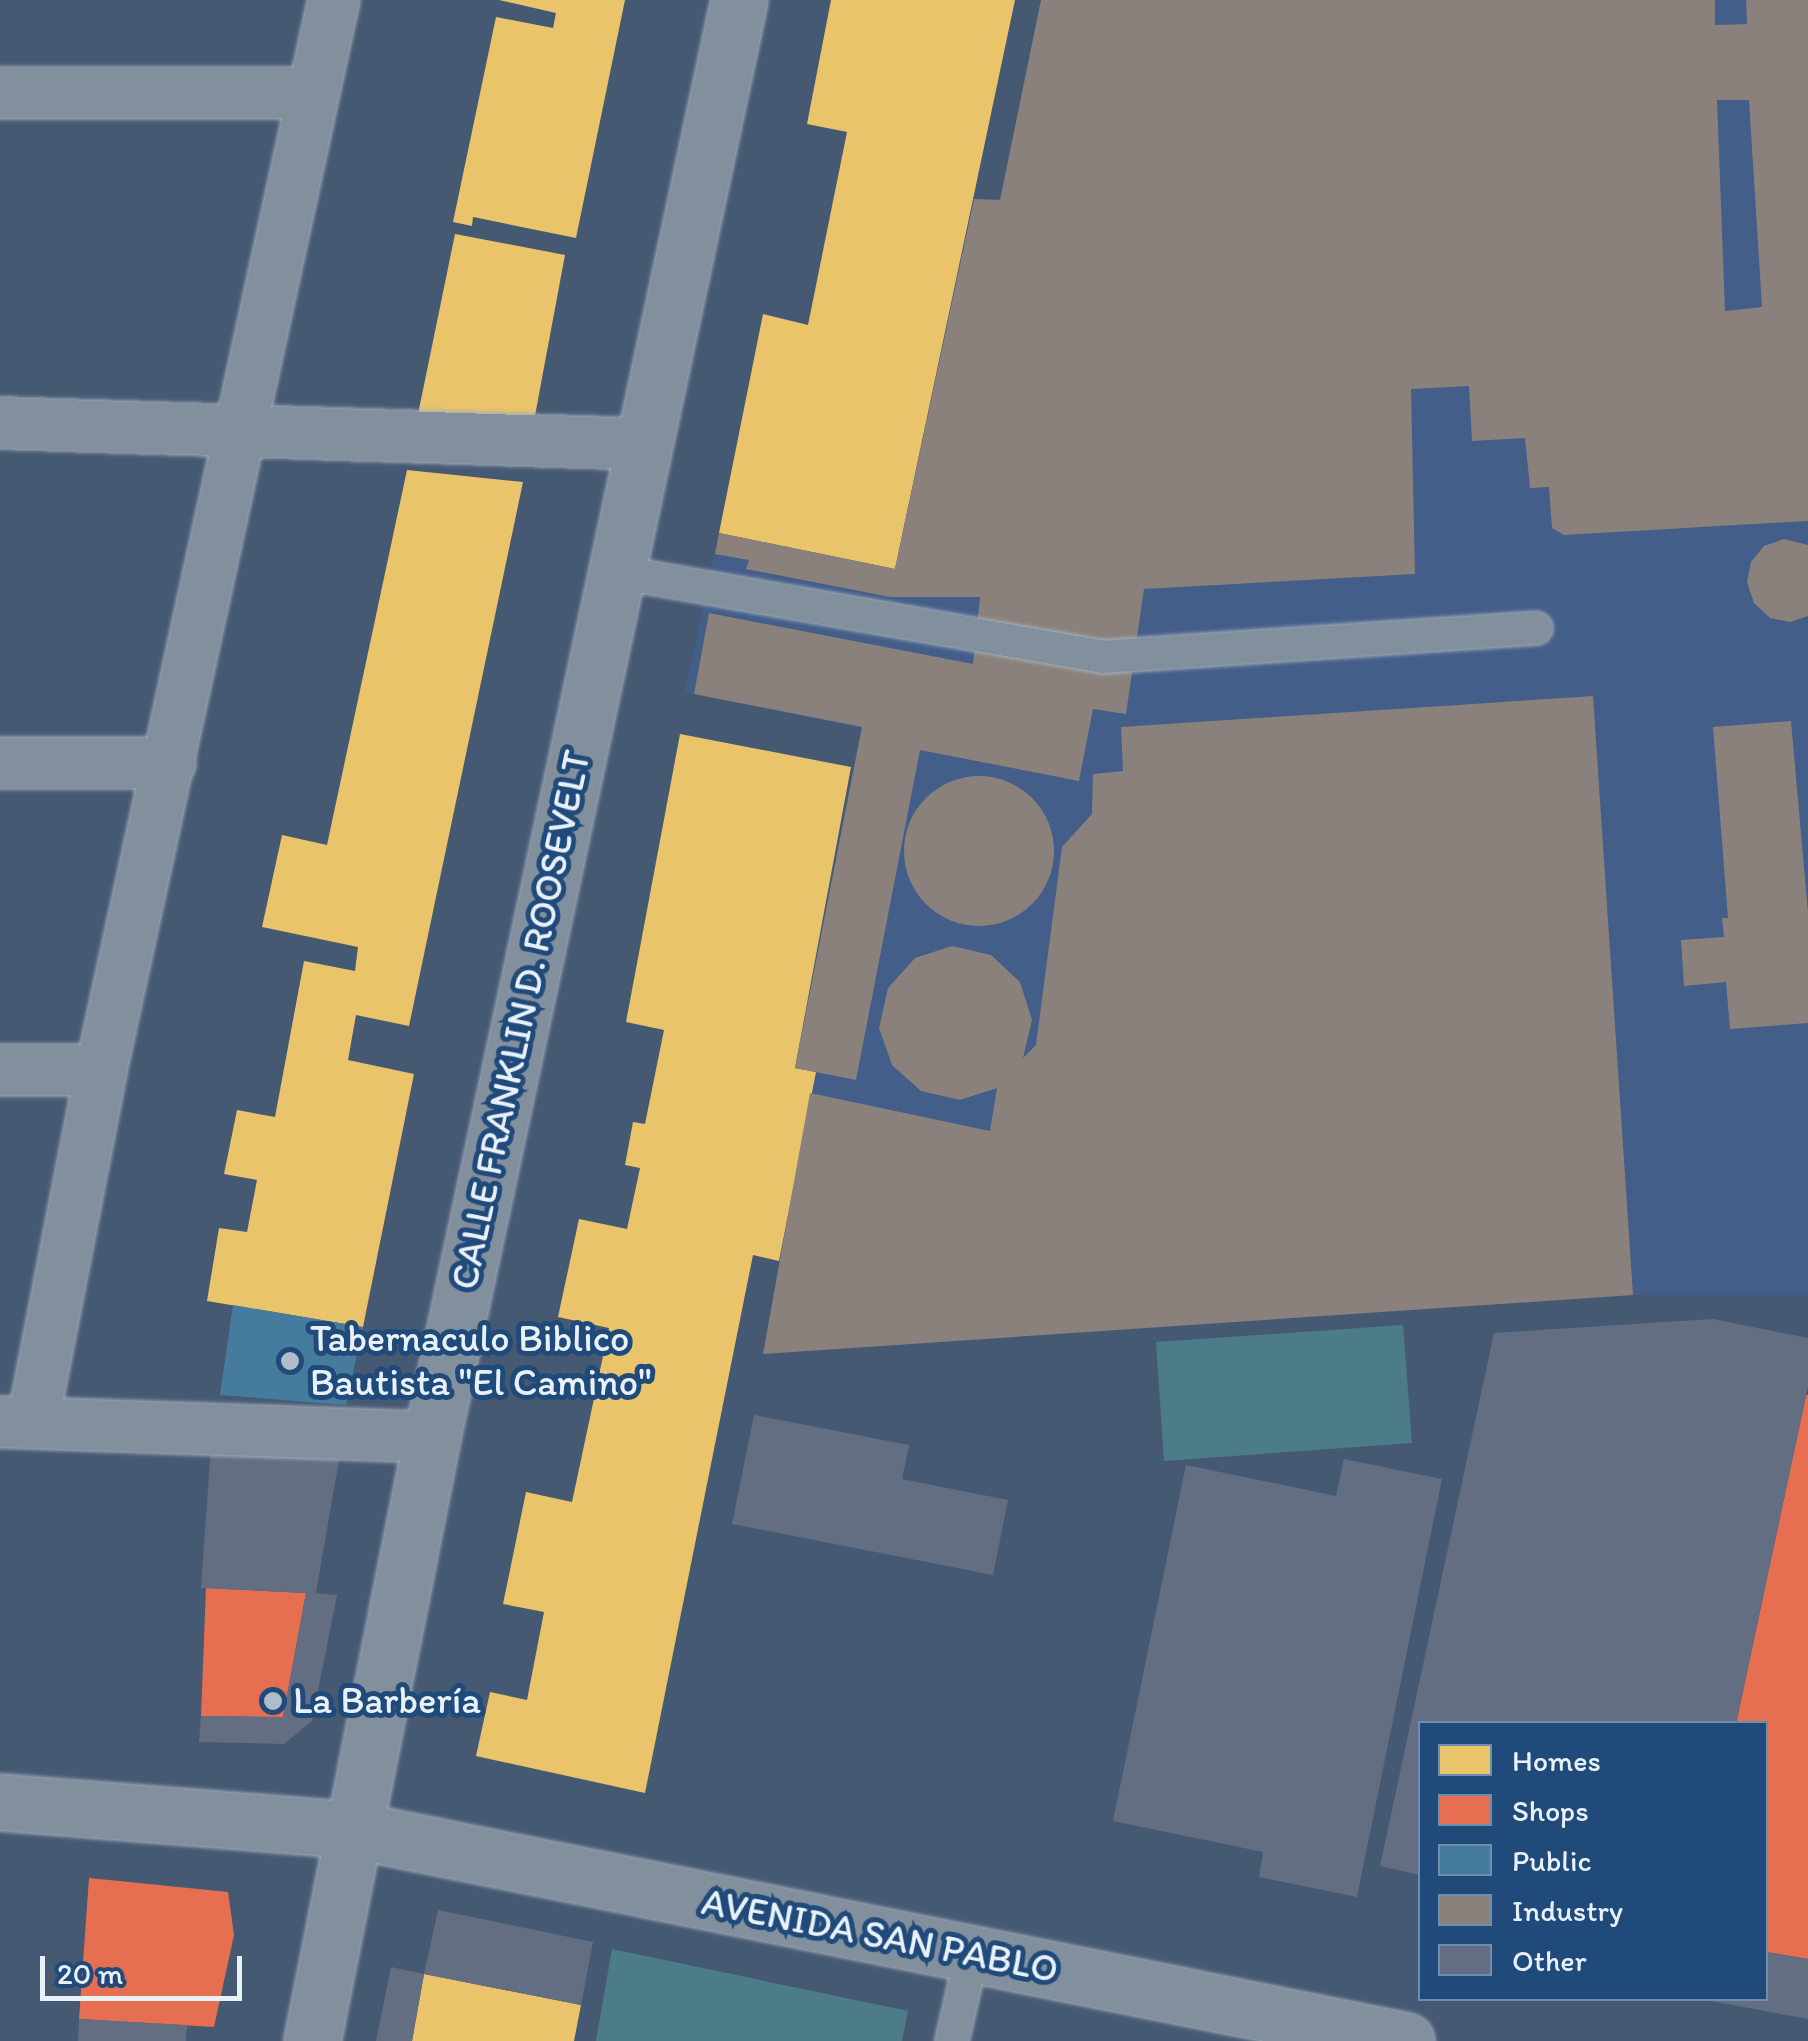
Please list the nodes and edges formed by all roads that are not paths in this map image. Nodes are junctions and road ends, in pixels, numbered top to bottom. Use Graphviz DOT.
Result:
graph roads {
  1 [pos="334,0"];
  2 [pos="739,0"];
  3 [pos="0,93"];
  4 [pos="313,93"];
  5 [pos="0,423"];
  6 [pos="243,430"];
  7 [pos="643,444"];
  8 [pos="617,572"];
  9 [pos="1536,628"];
  10 [pos="0,763"];
  11 [pos="170,763"];
  12 [pos="0,1070"];
  13 [pos="101,1070"];
  14 [pos="16,1422"];
  15 [pos="432,1437"];
  16 [pos="0,1802"];
  17 [pos="354,1830"];
  18 [pos="972,1954"];
  19 [pos="312,2041"];
  20 [pos="952,2041"];
  21 [pos="1406,2041"];
  1 -- 4 [label="street"];
  2 -- 7 [label="main road, CALLE FRANKLIN D. ROOSEVELT"];
  3 -- 4 [label="street"];
  4 -- 6 [label="street"];
  5 -- 6 [label="street"];
  6 -- 7 [label="street"];
  6 -- 11 [label="street"];
  7 -- 8 [label="main road, CALLE FRANKLIN D. ROOSEVELT"];
  8 -- 9 [label="lane"];
  8 -- 15 [label="main road, CALLE FRANKLIN D. ROOSEVELT"];
  10 -- 11 [label="street"];
  11 -- 13 [label="street"];
  12 -- 13 [label="street"];
  13 -- 14 [label="street"];
  14 -- 15 [label="street"];
  15 -- 17 [label="main road, CALLE FRANKLIN D. ROOSEVELT"];
  16 -- 17 [label="main road, AVENIDA SAN PABLO"];
  17 -- 18 [label="main road, AVENIDA SAN PABLO"];
  17 -- 19 [label="main road, CALLE FRANKLIN D. ROOSEVELT"];
  18 -- 20 [label="lane"];
  18 -- 21 [label="main road, AVENIDA SAN PABLO"];
}
